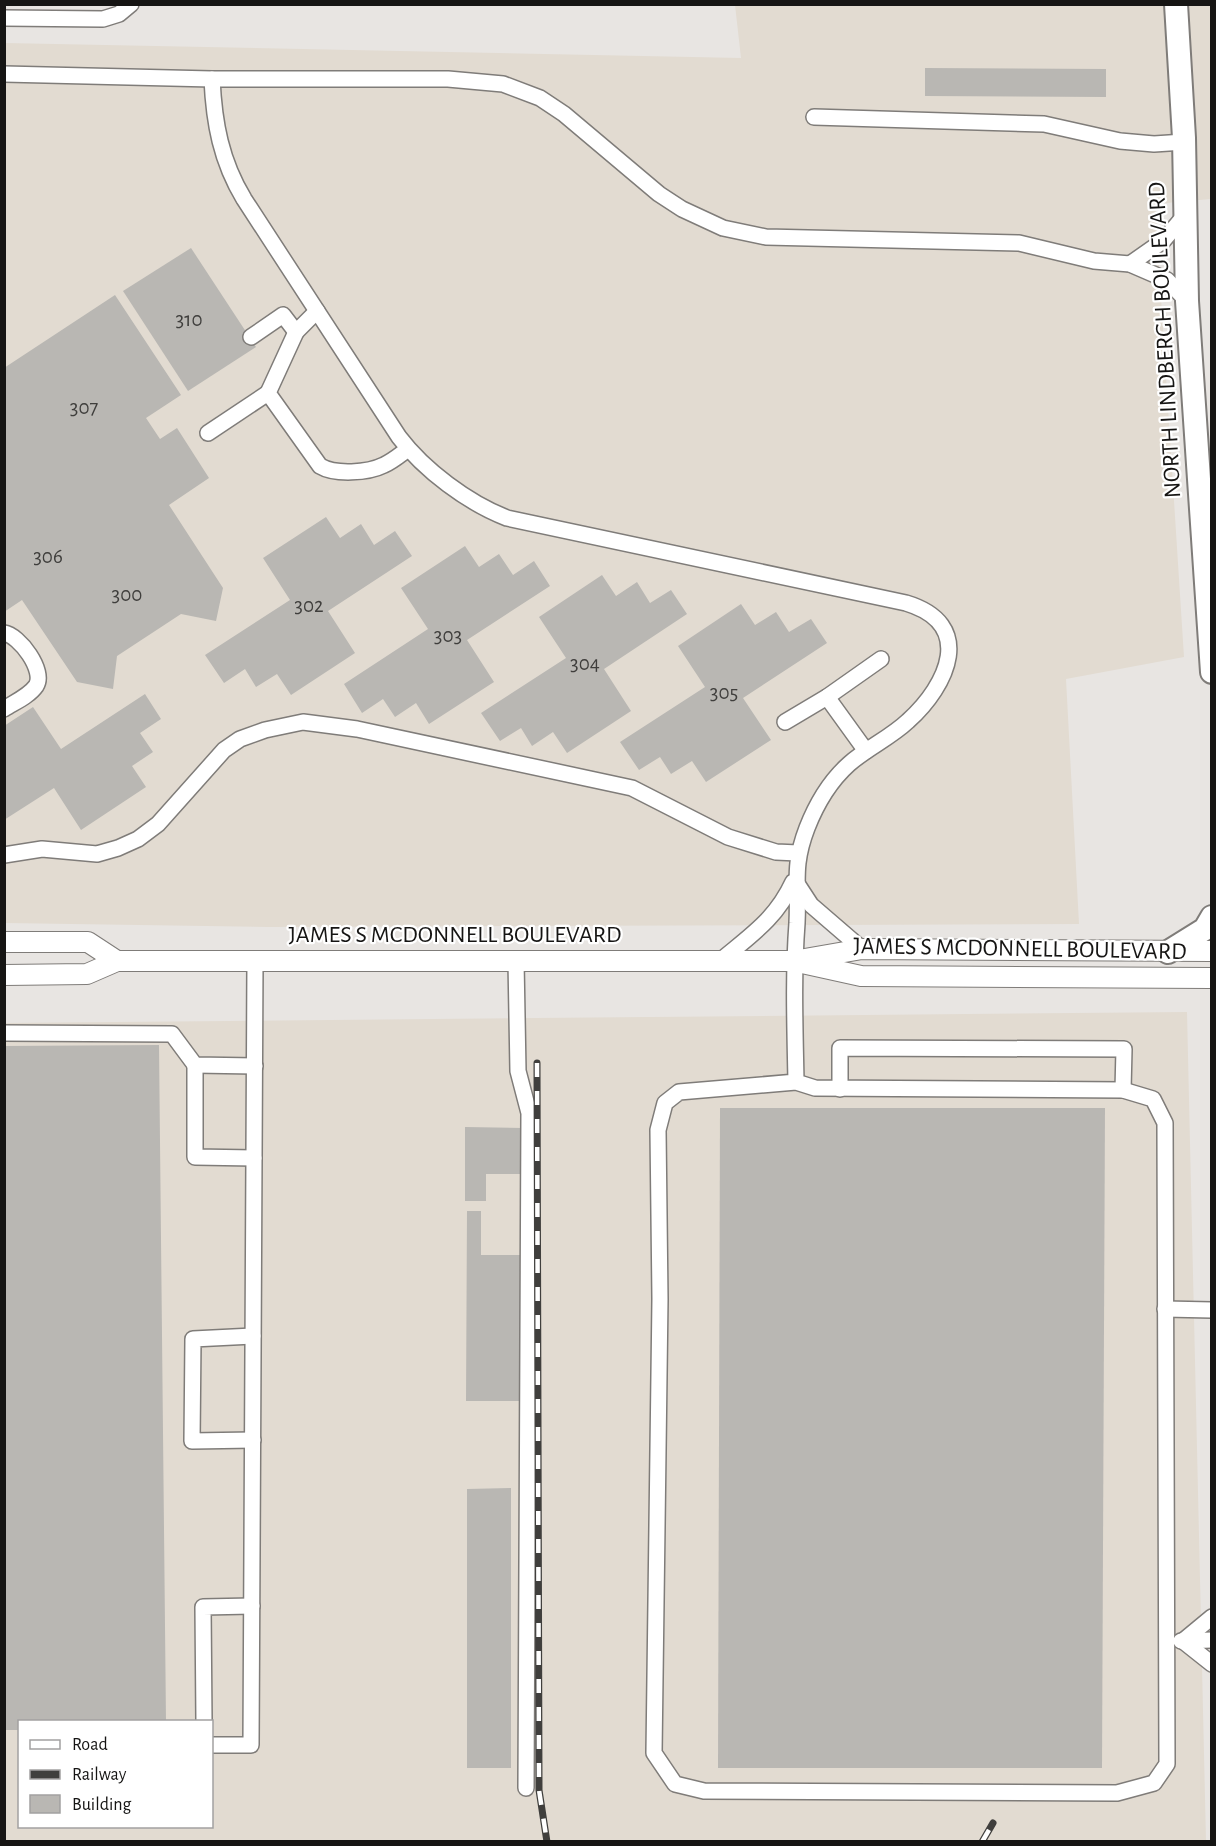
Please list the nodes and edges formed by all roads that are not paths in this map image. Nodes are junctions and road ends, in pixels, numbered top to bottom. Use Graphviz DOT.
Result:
graph roads {
  1 [pos="131,4"];
  2 [pos="1176,4"];
  3 [pos="4,18"];
  4 [pos="4,74"];
  5 [pos="212,79"];
  6 [pos="814,117"];
  7 [pos="1184,142"];
  8 [pos="1185,215"];
  9 [pos="1130,264"];
  10 [pos="1187,301"];
  11 [pos="317,311"];
  12 [pos="296,332"];
  13 [pos="251,337"];
  14 [pos="268,393"];
  15 [pos="208,433"];
  16 [pos="408,449"];
  17 [pos="4,633"];
  18 [pos="881,659"];
  19 [pos="1212,672"];
  20 [pos="827,697"];
  21 [pos="4,709"];
  22 [pos="785,722"];
  23 [pos="866,752"];
  24 [pos="798,853"];
  25 [pos="4,855"];
  26 [pos="795,879"];
  27 [pos="1212,917"];
  28 [pos="4,942"];
  29 [pos="862,948"];
  30 [pos="1212,951"];
  31 [pos="1168,952"];
  32 [pos="117,961"];
  33 [pos="255,961"];
  34 [pos="516,961"];
  35 [pos="720,961"];
  36 [pos="793,961"];
  37 [pos="4,975"];
  38 [pos="1212,978"];
  39 [pos="4,1033"];
  40 [pos="195,1065"];
  41 [pos="255,1066"];
  42 [pos="796,1082"];
  43 [pos="840,1089"];
  44 [pos="1123,1090"];
  45 [pos="254,1158"];
  46 [pos="1166,1309"];
  47 [pos="1212,1310"];
  48 [pos="253,1336"];
  49 [pos="253,1440"];
  50 [pos="252,1606"];
  51 [pos="1212,1617"];
  52 [pos="1212,1640"];
  53 [pos="1166,1641"];
  54 [pos="1184,1641"];
  55 [pos="1212,1664"];
  56 [pos="204,1720"];
  57 [pos="213,1744"];
  58 [pos="526,1788"];
  1 -- 3 [label="street"];
  2 -- 7 [label="highway, NORTH LINDBERGH BOULEVARD"];
  4 -- 5 [label="street"];
  5 -- 9 [label="street"];
  5 -- 11 [label="street"];
  6 -- 7 [label="street"];
  7 -- 8 [label="highway, NORTH LINDBERGH BOULEVARD"];
  8 -- 9 [label="street"];
  8 -- 10 [label="highway, NORTH LINDBERGH BOULEVARD"];
  9 -- 10 [label="street"];
  10 -- 19 [label="highway, NORTH LINDBERGH BOULEVARD"];
  11 -- 12 [label="street"];
  11 -- 16 [label="street"];
  12 -- 13 [label="street"];
  12 -- 14 [label="street"];
  14 -- 15 [label="street"];
  14 -- 16 [label="street"];
  16 -- 23 [label="street"];
  17 -- 21 [label="street"];
  18 -- 20 [label="street"];
  20 -- 22 [label="street"];
  20 -- 23 [label="street"];
  23 -- 24 [label="street"];
  24 -- 25 [label="street"];
  24 -- 26 [label="street"];
  26 -- 29 [label="street"];
  26 -- 35 [label="street"];
  26 -- 36 [label="street"];
  27 -- 31 [label="highway"];
  28 -- 32 [label="main road"];
  29 -- 31 [label="main road, JAMES S MCDONNELL BOULEVARD"];
  29 -- 36 [label="main road, JAMES S MCDONNELL BOULEVARD"];
  30 -- 31 [label="main road, JAMES S MCDONNELL BOULEVARD"];
  32 -- 33 [label="main road, JAMES S MCDONNELL BOULEVARD"];
  32 -- 37 [label="main road, JAMES S MCDONNELL BOULEVARD"];
  33 -- 34 [label="main road, JAMES S MCDONNELL BOULEVARD"];
  33 -- 41 [label="street"];
  34 -- 35 [label="main road, JAMES S MCDONNELL BOULEVARD"];
  34 -- 58 [label="street"];
  35 -- 36 [label="main road, JAMES S MCDONNELL BOULEVARD"];
  36 -- 38 [label="main road, JAMES S MCDONNELL BOULEVARD"];
  36 -- 42 [label="street"];
  39 -- 40 [label="street"];
  40 -- 41 [label="street"];
  40 -- 45 [label="street"];
  41 -- 45 [label="street"];
  42 -- 43 [label="street"];
  42 -- 53 [label="street"];
  43 -- 44 [label="street"];
  43 -- 44 [label="street"];
  44 -- 46 [label="street"];
  45 -- 48 [label="street"];
  46 -- 47 [label="street"];
  46 -- 53 [label="street"];
  48 -- 49 [label="street"];
  48 -- 49 [label="street"];
  49 -- 50 [label="street"];
  50 -- 56 [label="street"];
  50 -- 57 [label="street"];
  51 -- 54 [label="street"];
  52 -- 54 [label="street"];
  53 -- 54 [label="street"];
  54 -- 55 [label="street"];
}
